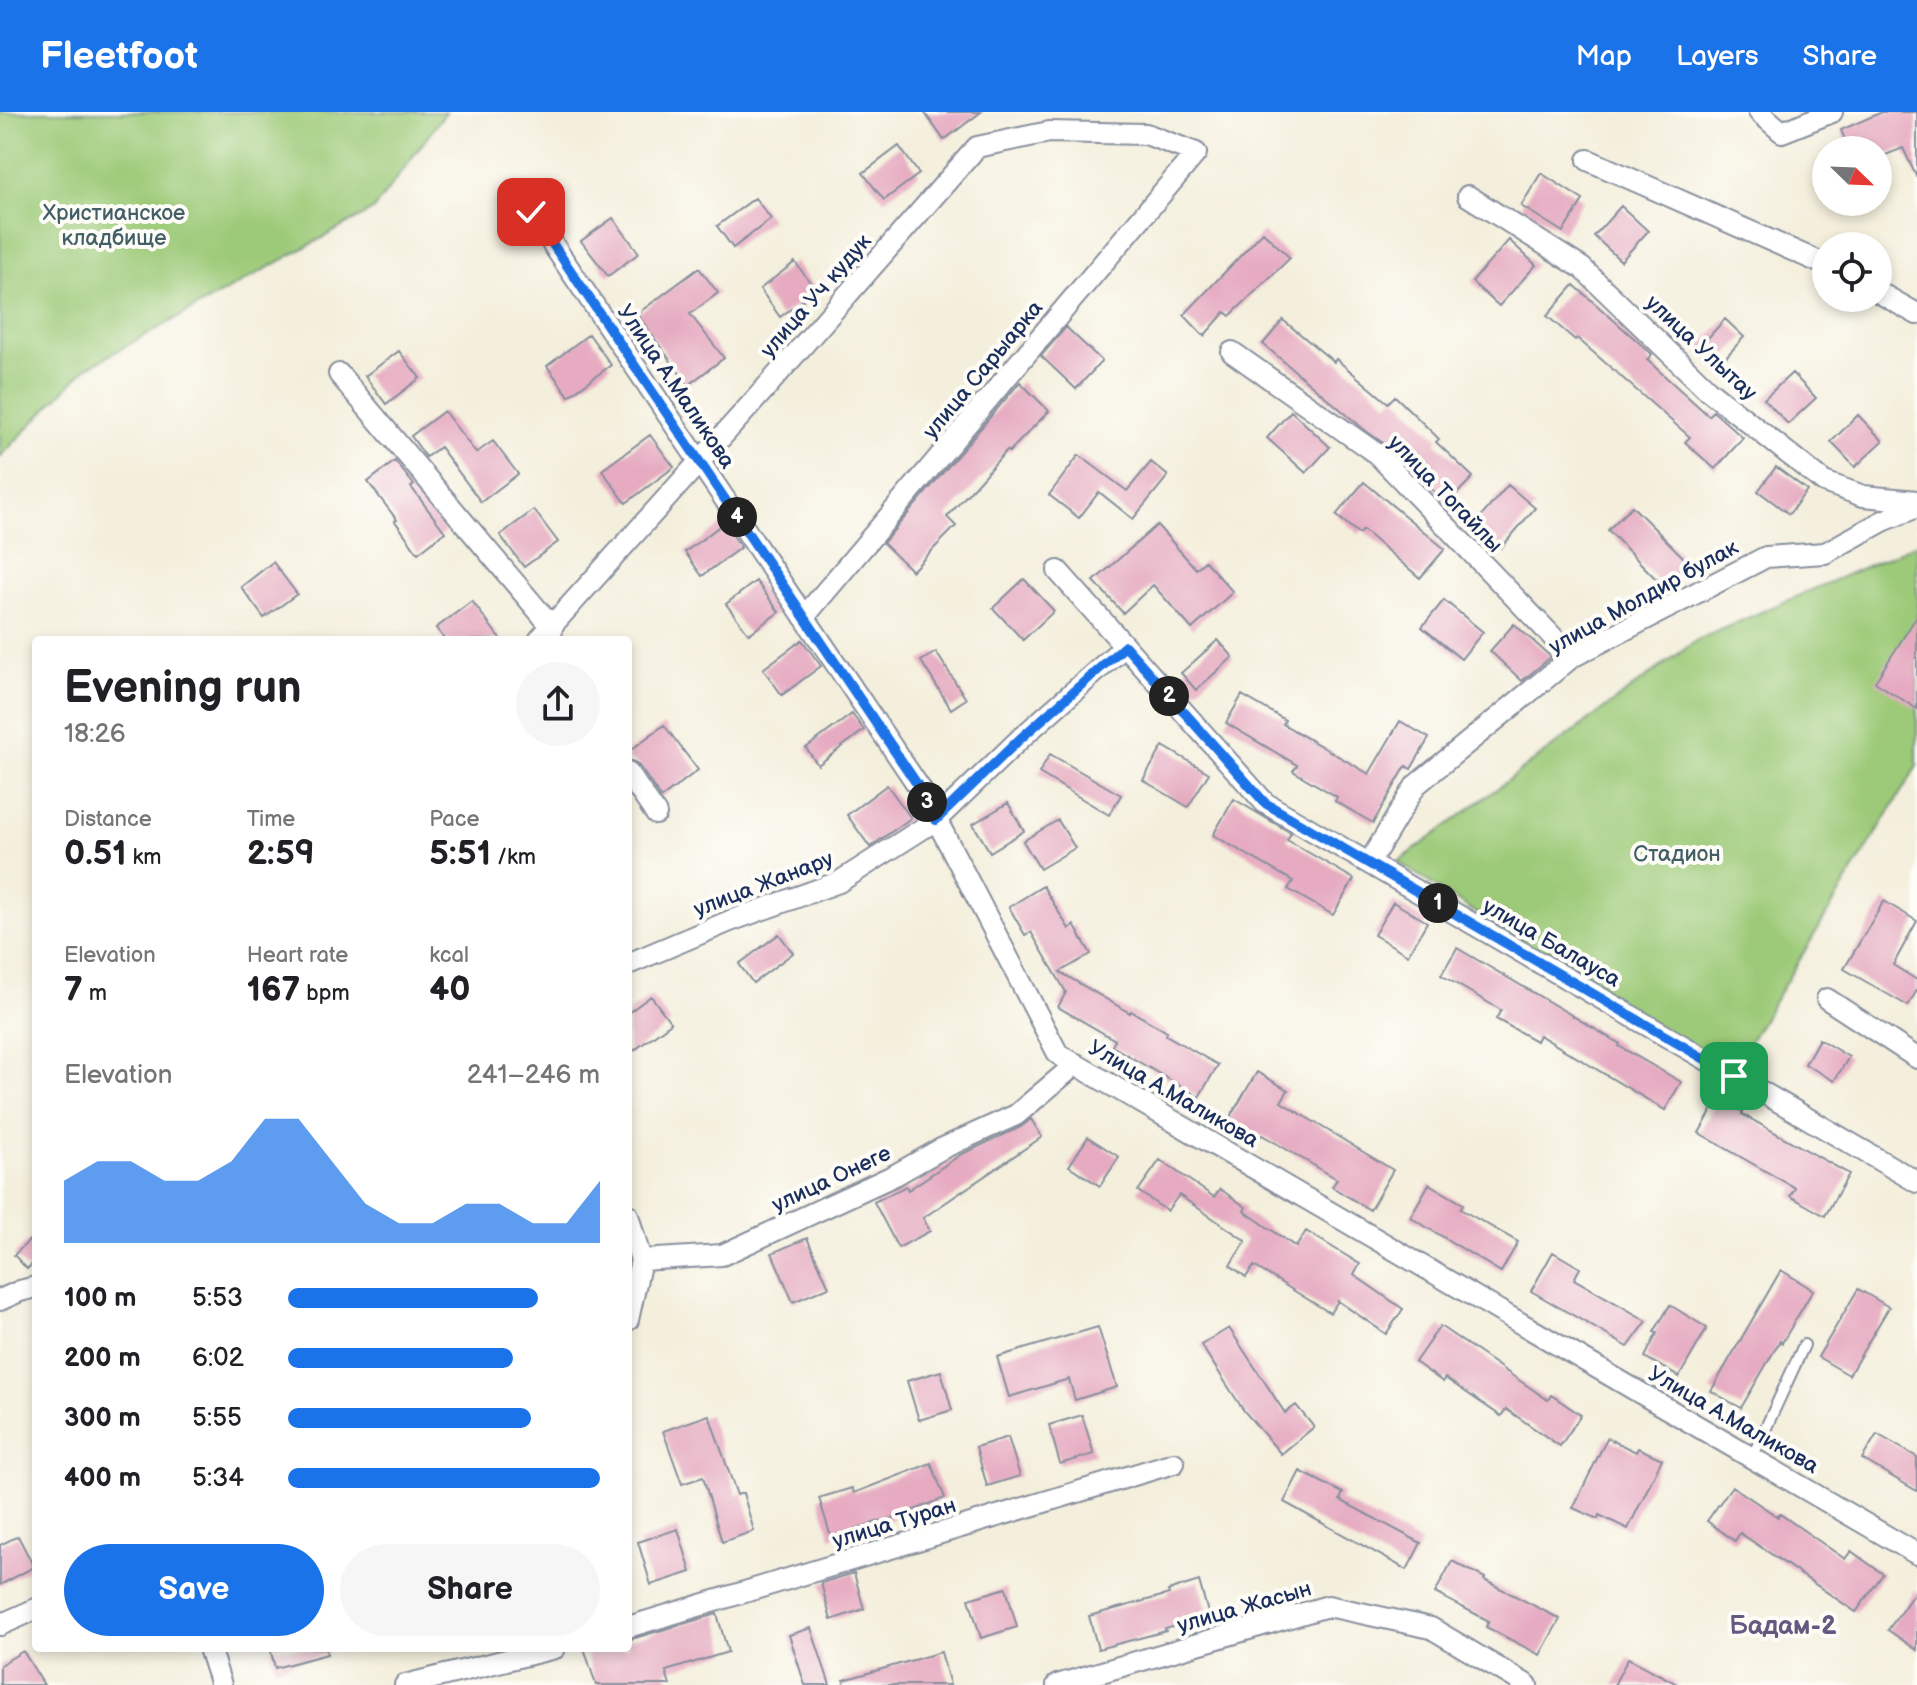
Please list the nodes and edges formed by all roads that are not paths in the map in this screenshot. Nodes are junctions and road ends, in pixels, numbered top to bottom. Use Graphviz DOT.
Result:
graph roads {
  1 [pos="1759,112"];
  2 [pos="1832,112"];
  3 [pos="1196,153"];
  4 [pos="1588,160"];
  5 [pos="1468,196"];
  6 [pos="531,212"];
  7 [pos="1812,259"];
  8 [pos="1892,300"];
  9 [pos="1917,314"];
  10 [pos="1232,352"];
  11 [pos="339,374"];
  12 [pos="699,462"];
  13 [pos="1917,501"];
  14 [pos="1917,507"];
  15 [pos="1058,571"];
  16 [pos="804,617"];
  17 [pos="547,636"];
  18 [pos="1125,646"];
  19 [pos="1572,657"];
  20 [pos="632,779"];
  21 [pos="656,814"];
  22 [pos="936,820"];
  23 [pos="1369,863"];
  24 [pos="632,962"];
  25 [pos="1827,999"];
  26 [pos="1917,1058"];
  27 [pos="1076,1064"];
  28 [pos="1917,1182"];
  29 [pos="632,1229"];
  30 [pos="641,1260"];
  31 [pos="32,1288"];
  32 [pos="0,1300"];
  33 [pos="632,1302"];
  34 [pos="1804,1345"];
  35 [pos="1752,1458"];
  36 [pos="1174,1463"];
  37 [pos="1917,1554"];
  38 [pos="32,1611"];
  39 [pos="0,1625"];
  40 [pos="632,1626"];
  41 [pos="210,1652"];
  42 [pos="539,1652"];
  43 [pos="221,1685"];
  44 [pos="405,1685"];
  45 [pos="1057,1685"];
  46 [pos="1527,1685"];
  1 -- 2 [label="street"];
  3 -- 12 [label="street, улица Уч кудук"];
  3 -- 16 [label="street, улица Сарыарка"];
  4 -- 7 [label="street"];
  5 -- 13 [label="street, улица Улытау"];
  6 -- 12 [label="street, Улица А.Маликова"];
  8 -- 9 [label="street"];
  10 -- 19 [label="street, улица Тогайлы"];
  11 -- 17 [label="street"];
  12 -- 16 [label="street, Улица А.Маликова"];
  12 -- 17 [label="street, улица Уч кудук"];
  14 -- 19 [label="street, улица Молдир булак"];
  15 -- 18 [label="street, улица Балауса"];
  16 -- 22 [label="street, Улица А.Маликова"];
  18 -- 22 [label="street, улица Жанару"];
  18 -- 23 [label="street, улица Балауса"];
  19 -- 23 [label="street, улица Молдир булак"];
  20 -- 21 [label="street"];
  22 -- 24 [label="street, улица Жанару"];
  22 -- 27 [label="street, Улица А.Маликова"];
  23 -- 28 [label="street, улица Балауса"];
  25 -- 26 [label="street"];
  27 -- 30 [label="street, улица Онеге"];
  27 -- 35 [label="street, Улица А.Маликова"];
  29 -- 30 [label="street"];
  30 -- 33 [label="street"];
  31 -- 32 [label="street"];
  34 -- 35 [label="lane"];
  35 -- 37 [label="street, Улица А.Маликова"];
  36 -- 40 [label="street, улица Туран"];
  38 -- 39 [label="street"];
  41 -- 43 [label="street"];
  42 -- 44 [label="street"];
  45 -- 46 [label="street, улица Жасын"];
}
